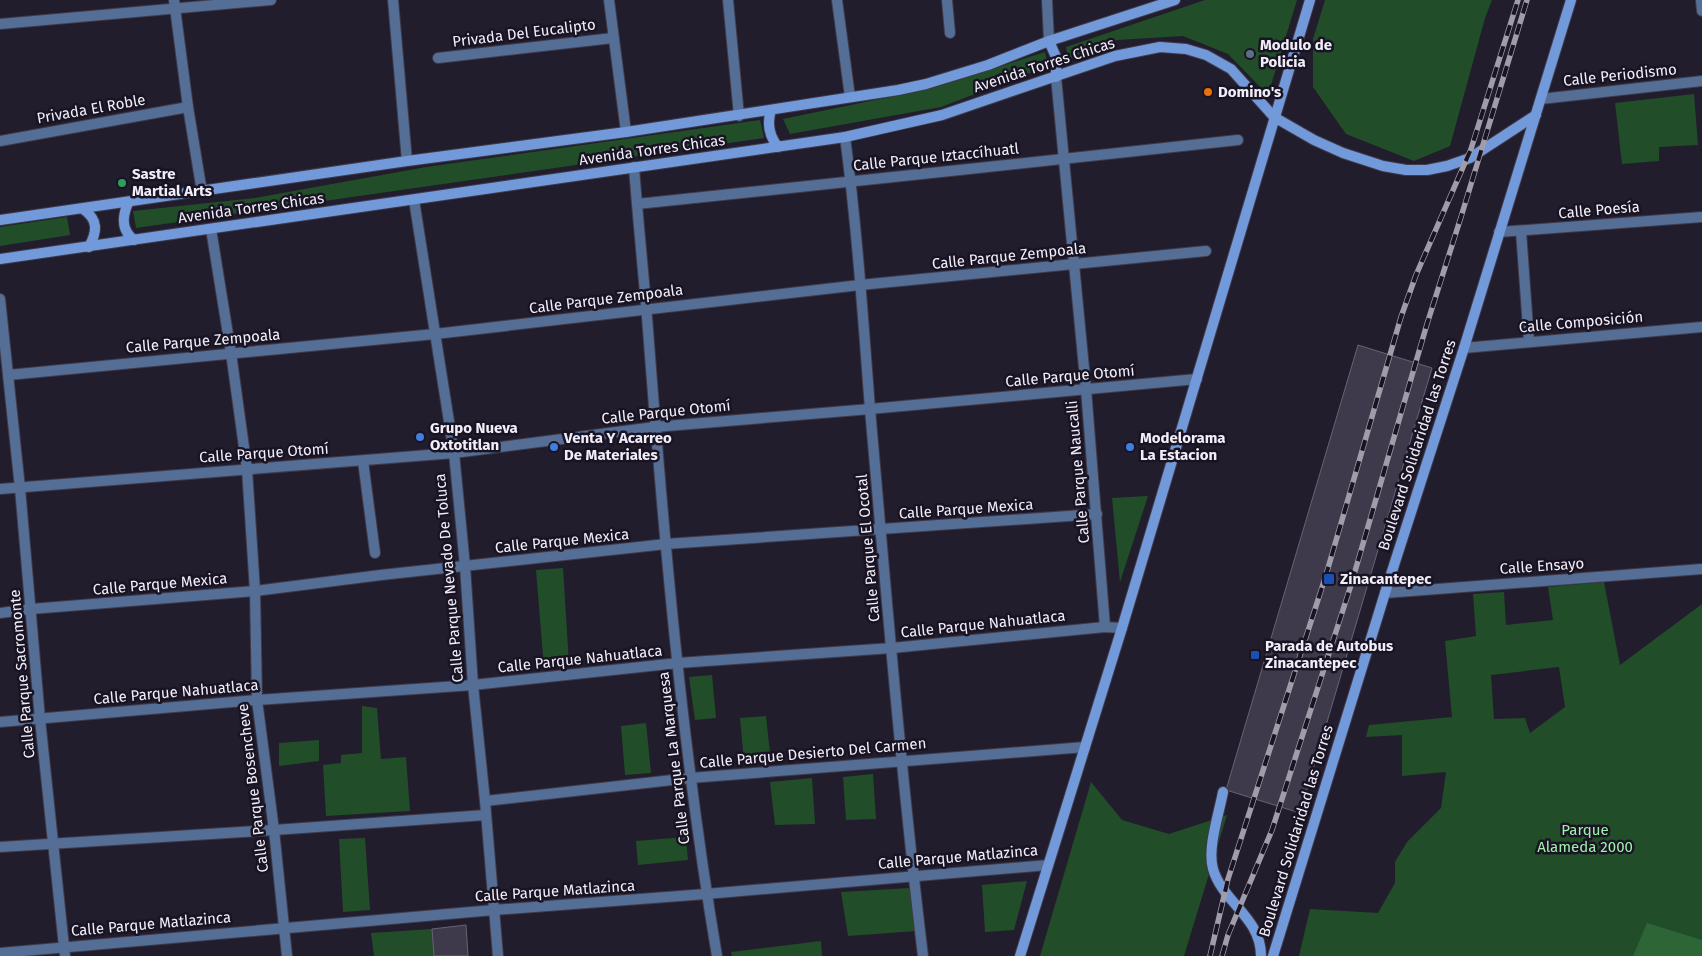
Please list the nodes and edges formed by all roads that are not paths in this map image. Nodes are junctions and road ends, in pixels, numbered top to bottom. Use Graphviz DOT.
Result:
graph roads {
  1 [pos="271,0"];
  2 [pos="393,0"];
  3 [pos="609,0"];
  4 [pos="728,0"];
  5 [pos="837,0"];
  6 [pos="947,0"];
  7 [pos="1047,0"];
  8 [pos="1175,0"];
  9 [pos="1310,0"];
  10 [pos="1571,0"];
  11 [pos="1701,0"];
  12 [pos="174,5"];
  13 [pos="1702,11"];
  14 [pos="0,24"];
  15 [pos="950,33"];
  16 [pos="613,38"];
  17 [pos="1049,41"];
  18 [pos="438,58"];
  19 [pos="1056,77"];
  20 [pos="1702,82"];
  21 [pos="850,97"];
  22 [pos="1541,98"];
  23 [pos="188,107"];
  24 [pos="771,110"];
  25 [pos="1536,115"];
  26 [pos="739,116"];
  27 [pos="1274,118"];
  28 [pos="626,132"];
  29 [pos="845,137"];
  30 [pos="0,140"];
  31 [pos="1238,140"];
  32 [pos="778,147"];
  33 [pos="1064,160"];
  34 [pos="407,161"];
  35 [pos="634,167"];
  36 [pos="851,180"];
  37 [pos="202,192"];
  38 [pos="414,200"];
  39 [pos="128,203"];
  40 [pos="637,204"];
  41 [pos="83,209"];
  42 [pos="1702,217"];
  43 [pos="0,220"];
  44 [pos="211,229"];
  45 [pos="1521,231"];
  46 [pos="1499,232"];
  47 [pos="134,240"];
  48 [pos="88,247"];
  49 [pos="1206,251"];
  50 [pos="0,259"];
  51 [pos="1074,265"];
  52 [pos="860,285"];
  53 [pos="0,299"];
  54 [pos="646,309"];
  55 [pos="1702,327"];
  56 [pos="435,334"];
  57 [pos="1529,342"];
  58 [pos="1464,348"];
  59 [pos="232,353"];
  60 [pos="8,375"];
  61 [pos="1197,379"];
  62 [pos="1086,389"];
  63 [pos="870,409"];
  64 [pos="656,427"];
  65 [pos="454,453"];
  66 [pos="363,461"];
  67 [pos="247,469"];
  68 [pos="20,488"];
  69 [pos="0,489"];
  70 [pos="1097,514"];
  71 [pos="881,530"];
  72 [pos="666,544"];
  73 [pos="375,553"];
  74 [pos="465,566"];
  75 [pos="1702,570"];
  76 [pos="255,591"];
  77 [pos="1385,593"];
  78 [pos="31,609"];
  79 [pos="0,613"];
  80 [pos="1105,627"];
  81 [pos="1122,628"];
  82 [pos="892,648"];
  83 [pos="678,663"];
  84 [pos="473,686"];
  85 [pos="258,700"];
  86 [pos="40,719"];
  87 [pos="0,722"];
  88 [pos="1084,747"];
  89 [pos="902,761"];
  90 [pos="690,778"];
  91 [pos="1224,792"];
  92 [pos="485,801"];
  93 [pos="486,814"];
  94 [pos="274,830"];
  95 [pos="54,843"];
  96 [pos="0,847"];
  97 [pos="1048,865"];
  98 [pos="913,876"];
  99 [pos="706,894"];
  100 [pos="494,910"];
  101 [pos="284,928"];
  102 [pos="64,951"];
  103 [pos="0,953"];
  104 [pos="287,956"];
  105 [pos="498,956"];
  106 [pos="717,956"];
  107 [pos="923,956"];
  108 [pos="1020,956"];
  109 [pos="1260,956"];
  110 [pos="1273,956"];
  1 -- 12 [label="street"];
  2 -- 34 [label="street"];
  3 -- 16 [label="street"];
  4 -- 26 [label="street"];
  5 -- 21 [label="street"];
  6 -- 15 [label="street"];
  7 -- 17 [label="street"];
  8 -- 17 [label="main road, Avenida Torres Chicas"];
  9 -- 27 [label="main road"];
  10 -- 22 [label="main road, Boulevard Solidaridad las Torres"];
  11 -- 13 [label="street"];
  12 -- 14 [label="street"];
  12 -- 23 [label="street"];
  16 -- 18 [label="street, Privada Del Eucalipto"];
  16 -- 28 [label="street"];
  17 -- 19 [label="main road"];
  17 -- 21 [label="main road, Avenida Torres Chicas"];
  19 -- 27 [label="main road, Avenida Torres Chicas"];
  19 -- 29 [label="main road, Avenida Torres Chicas"];
  19 -- 33 [label="street, Calle Parque Naucalli"];
  20 -- 22 [label="street, Calle Periodismo"];
  21 -- 24 [label="main road, Avenida Torres Chicas"];
  22 -- 25 [label="main road, Boulevard Solidaridad las Torres"];
  23 -- 30 [label="street, Privada El Roble"];
  23 -- 37 [label="street"];
  24 -- 26 [label="main road, Avenida Torres Chicas"];
  24 -- 32 [label="main road"];
  25 -- 27 [label="main road"];
  25 -- 46 [label="main road, Boulevard Solidaridad las Torres"];
  26 -- 28 [label="main road, Avenida Torres Chicas"];
  27 -- 61 [label="main road"];
  28 -- 34 [label="main road, Avenida Torres Chicas"];
  29 -- 32 [label="main road, Avenida Torres Chicas"];
  29 -- 36 [label="street, Calle Parque El Ocotal"];
  31 -- 33 [label="street, Calle Parque Iztaccíhuatl"];
  32 -- 35 [label="main road, Avenida Torres Chicas"];
  33 -- 36 [label="street, Calle Parque Iztaccíhuatl"];
  33 -- 51 [label="street, Calle Parque Naucalli"];
  34 -- 37 [label="main road, Avenida Torres Chicas"];
  35 -- 38 [label="main road, Avenida Torres Chicas"];
  35 -- 40 [label="street, Calle Parque La Marquesa"];
  36 -- 40 [label="street, Calle Parque Iztaccíhuatl"];
  36 -- 52 [label="street, Calle Parque El Ocotal"];
  37 -- 39 [label="main road, Avenida Torres Chicas"];
  38 -- 44 [label="main road, Avenida Torres Chicas"];
  38 -- 56 [label="street, Calle Parque Nevado De Toluca"];
  39 -- 41 [label="main road, Avenida Torres Chicas"];
  39 -- 47 [label="main road"];
  40 -- 54 [label="street, Calle Parque La Marquesa"];
  41 -- 43 [label="main road, Avenida Torres Chicas"];
  41 -- 48 [label="main road"];
  42 -- 45 [label="street, Calle Poesía"];
  44 -- 47 [label="main road, Avenida Torres Chicas"];
  44 -- 59 [label="street, Calle Parque Bosencheve"];
  45 -- 46 [label="street, Calle Poesía"];
  45 -- 57 [label="street"];
  46 -- 58 [label="main road, Boulevard Solidaridad las Torres"];
  47 -- 48 [label="main road, Avenida Torres Chicas"];
  48 -- 50 [label="main road, Avenida Torres Chicas"];
  49 -- 51 [label="street, Calle Parque Zempoala"];
  51 -- 52 [label="street, Calle Parque Zempoala"];
  51 -- 62 [label="street, Calle Parque Naucalli"];
  52 -- 54 [label="street, Calle Parque Zempoala"];
  52 -- 63 [label="street, Calle Parque El Ocotal"];
  53 -- 60 [label="street, Calle Parque Sacromonte"];
  54 -- 56 [label="street, Calle Parque Zempoala"];
  54 -- 64 [label="street, Calle Parque La Marquesa"];
  55 -- 57 [label="street, Calle Composición"];
  56 -- 59 [label="street, Calle Parque Zempoala"];
  56 -- 65 [label="street, Calle Parque Nevado De Toluca"];
  57 -- 58 [label="street, Calle Composición"];
  58 -- 77 [label="main road, Boulevard Solidaridad las Torres"];
  59 -- 60 [label="street, Calle Parque Zempoala"];
  59 -- 67 [label="street, Calle Parque Bosencheve"];
  60 -- 68 [label="street, Calle Parque Sacromonte"];
  61 -- 62 [label="street, Calle Parque Otomí"];
  61 -- 81 [label="main road"];
  62 -- 63 [label="street, Calle Parque Otomí"];
  62 -- 70 [label="street, Calle Parque Naucalli"];
  63 -- 64 [label="street, Calle Parque Otomí"];
  63 -- 71 [label="street, Calle Parque El Ocotal"];
  64 -- 65 [label="street, Calle Parque Otomí"];
  64 -- 72 [label="street, Calle Parque La Marquesa"];
  65 -- 66 [label="street, Calle Parque Otomí"];
  65 -- 74 [label="street, Calle Parque Nevado De Toluca"];
  66 -- 67 [label="street, Calle Parque Otomí"];
  66 -- 73 [label="street"];
  67 -- 68 [label="street, Calle Parque Otomí"];
  67 -- 76 [label="street, Calle Parque Bosencheve"];
  68 -- 69 [label="street, Calle Parque Otomí"];
  68 -- 78 [label="street, Calle Parque Sacromonte"];
  70 -- 71 [label="street, Calle Parque Mexica"];
  70 -- 80 [label="street, Calle Parque Naucalli"];
  71 -- 72 [label="street, Calle Parque Mexica"];
  71 -- 82 [label="street, Calle Parque El Ocotal"];
  72 -- 74 [label="street, Calle Parque Mexica"];
  72 -- 83 [label="street, Calle Parque La Marquesa"];
  74 -- 76 [label="street, Calle Parque Mexica"];
  74 -- 84 [label="street, Calle Parque Nevado De Toluca"];
  75 -- 77 [label="street, Calle Ensayo"];
  76 -- 78 [label="street, Calle Parque Mexica"];
  76 -- 85 [label="street, Calle Parque Bosencheve"];
  77 -- 110 [label="main road, Boulevard Solidaridad las Torres"];
  78 -- 79 [label="street, Calle Parque Mexica"];
  78 -- 86 [label="street, Calle Parque Sacromonte"];
  80 -- 81 [label="street, Calle Parque Nahuatlaca"];
  80 -- 82 [label="street, Calle Parque Nahuatlaca"];
  81 -- 88 [label="main road"];
  82 -- 83 [label="street, Calle Parque Nahuatlaca"];
  82 -- 89 [label="street, Calle Parque El Ocotal"];
  83 -- 84 [label="street, Calle Parque Nahuatlaca"];
  83 -- 90 [label="street, Calle Parque La Marquesa"];
  84 -- 85 [label="street, Calle Parque Nahuatlaca"];
  84 -- 92 [label="street, Calle Parque Nevado De Toluca"];
  85 -- 86 [label="street, Calle Parque Nahuatlaca"];
  85 -- 94 [label="street, Calle Parque Bosencheve"];
  86 -- 87 [label="street, Calle Parque Nahuatlaca"];
  86 -- 95 [label="street, Calle Parque Sacromonte"];
  88 -- 89 [label="street, Calle Parque Desierto Del Carmen"];
  88 -- 97 [label="main road"];
  89 -- 90 [label="street, Calle Parque Desierto Del Carmen"];
  89 -- 98 [label="street, Calle Parque El Ocotal"];
  90 -- 92 [label="street, Calle Parque Desierto Del Carmen"];
  90 -- 99 [label="street, Calle Parque La Marquesa"];
  91 -- 109 [label="main road"];
  92 -- 93 [label="street, Calle Parque Nevado De Toluca"];
  93 -- 94 [label="street"];
  93 -- 100 [label="street, Calle Parque Nevado De Toluca"];
  94 -- 95 [label="street"];
  94 -- 101 [label="street, Calle Parque Bosencheve"];
  95 -- 96 [label="street"];
  95 -- 102 [label="street, Calle Parque Sacromonte"];
  97 -- 98 [label="street, Calle Parque Matlazinca"];
  97 -- 108 [label="main road"];
  98 -- 99 [label="street, Calle Parque Matlazinca"];
  98 -- 107 [label="street, Calle Parque El Ocotal"];
  99 -- 100 [label="street, Calle Parque Matlazinca"];
  99 -- 106 [label="street, Calle Parque La Marquesa"];
  100 -- 101 [label="street, Calle Parque Matlazinca"];
  100 -- 105 [label="street, Calle Parque Nevado De Toluca"];
  101 -- 102 [label="street, Calle Parque Matlazinca"];
  101 -- 104 [label="street, Calle Parque Bosencheve"];
  102 -- 103 [label="street, Calle Parque Matlazinca"];
}
